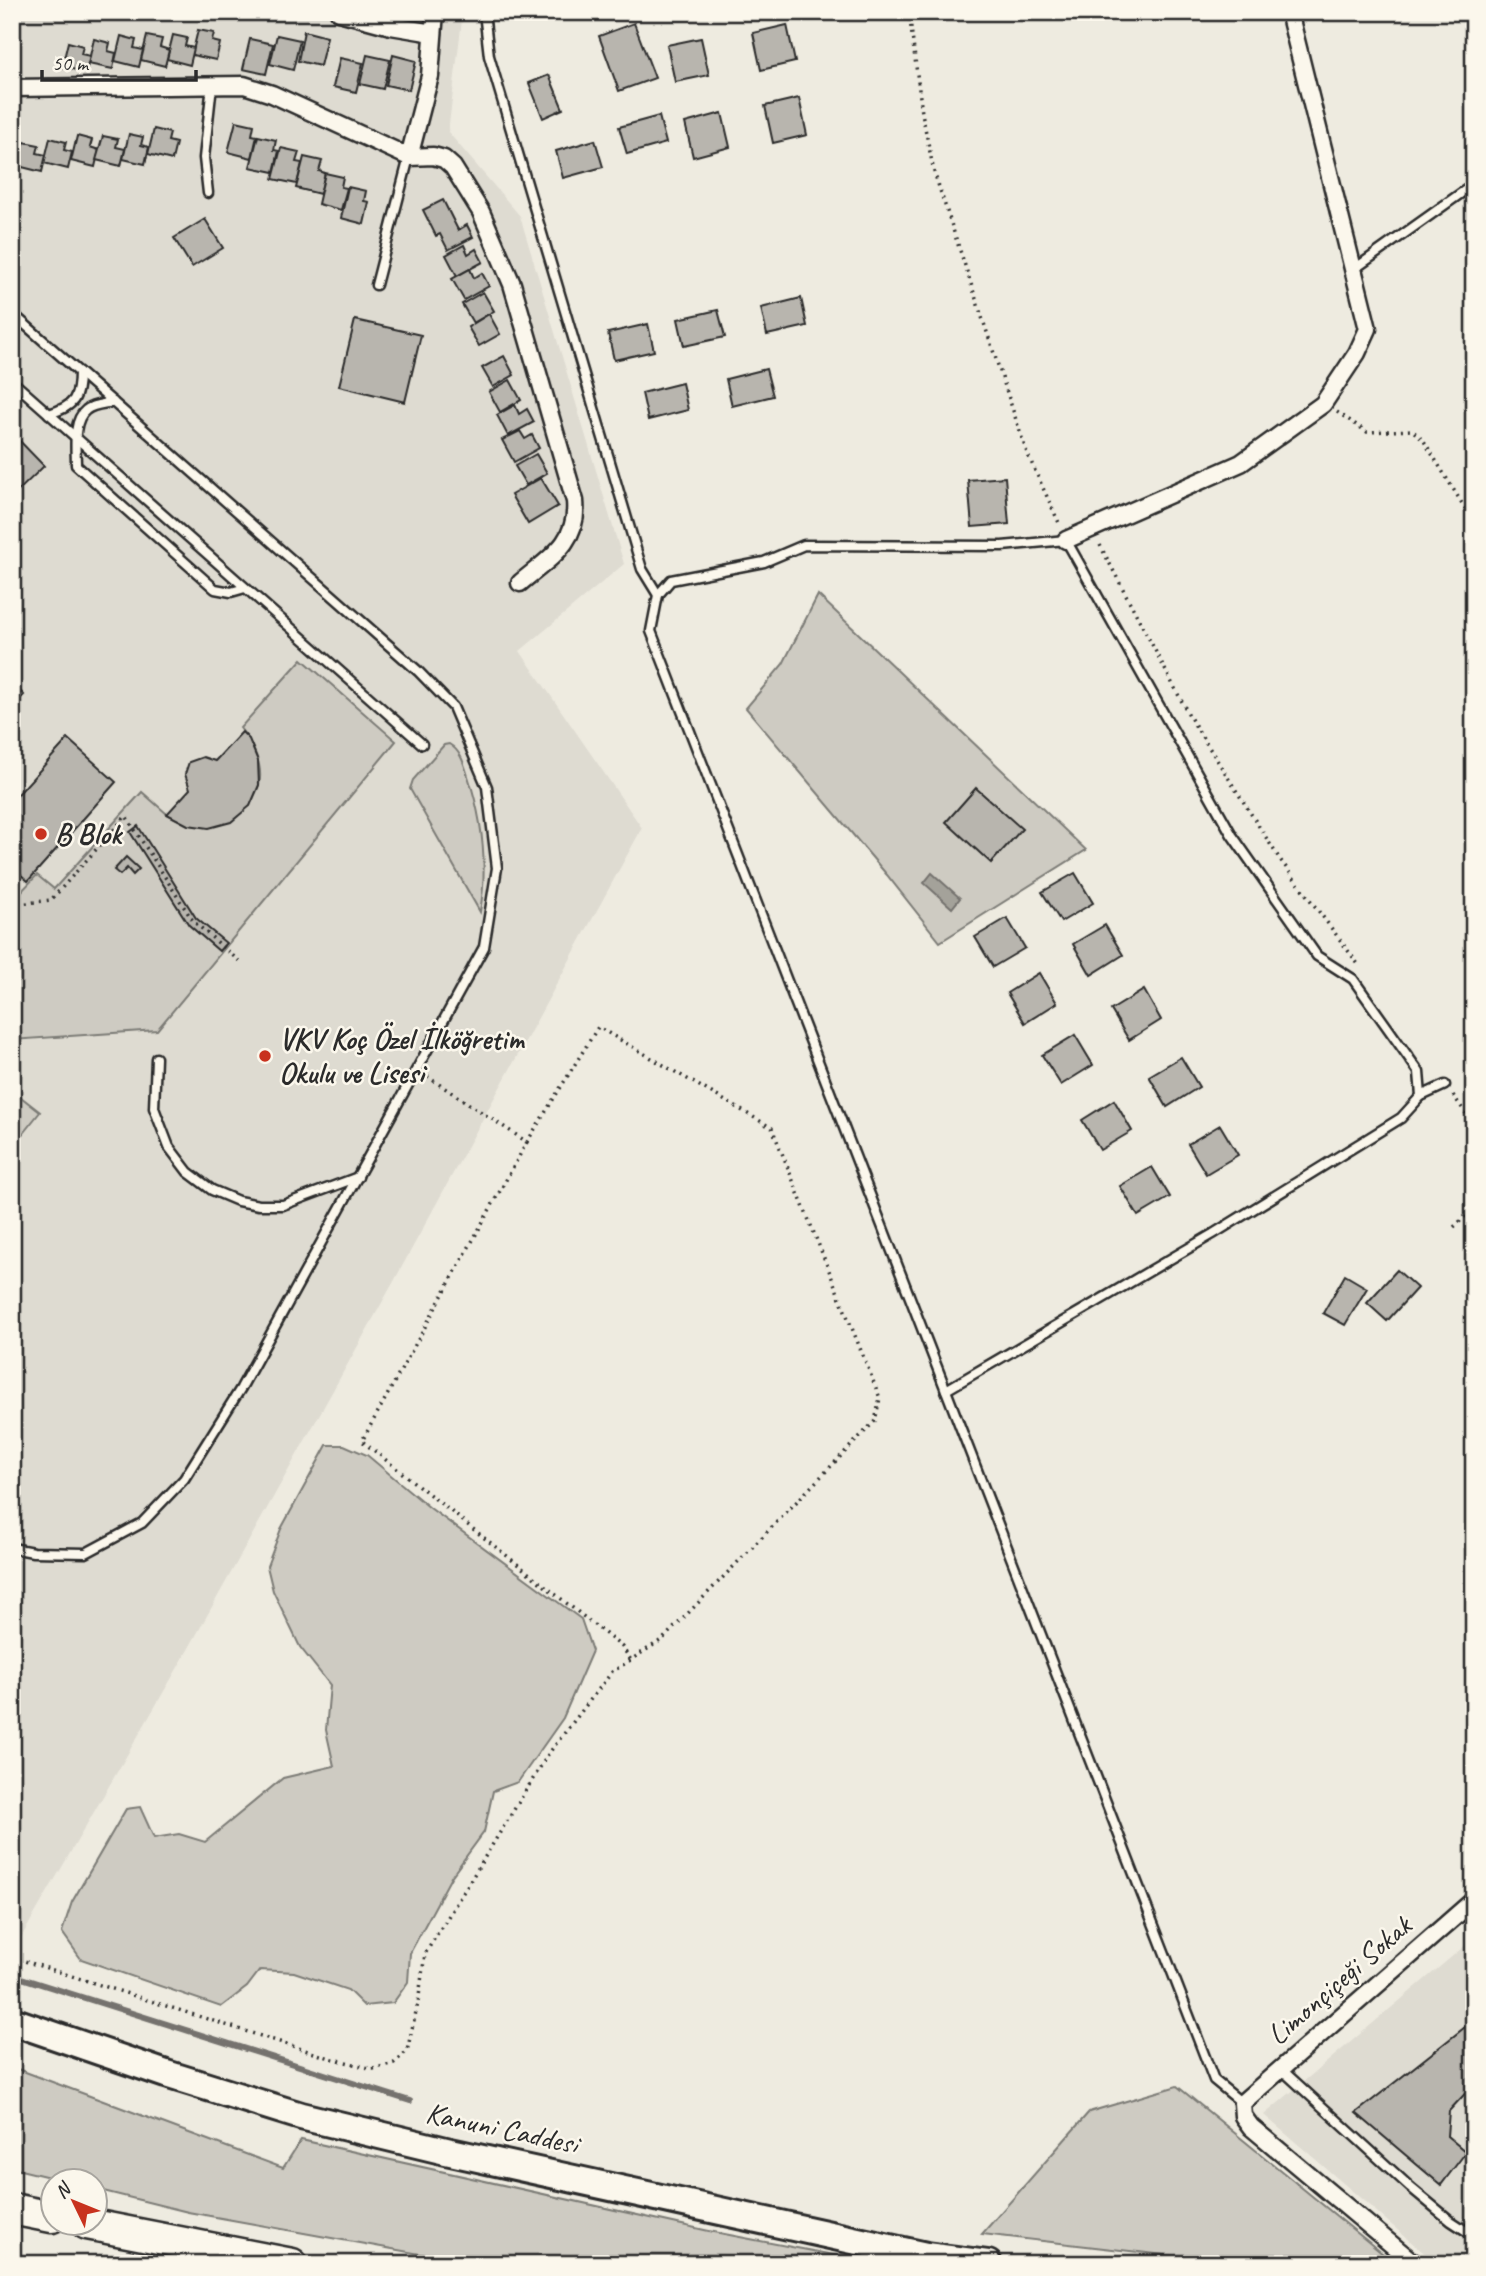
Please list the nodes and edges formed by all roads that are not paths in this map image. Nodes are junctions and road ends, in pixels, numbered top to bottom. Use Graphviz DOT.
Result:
graph roads {
  1 [pos="339,12"];
  2 [pos="435,12"];
  3 [pos="484,12"];
  4 [pos="1289,12"];
  5 [pos="433,33"];
  6 [pos="212,84"];
  7 [pos="12,88"];
  8 [pos="409,157"];
  9 [pos="1474,184"];
  10 [pos="208,193"];
  11 [pos="1353,270"];
  12 [pos="376,285"];
  13 [pos="12,313"];
  14 [pos="79,372"];
  15 [pos="12,381"];
  16 [pos="113,402"];
  17 [pos="49,414"];
  18 [pos="76,438"];
  19 [pos="1066,540"];
  20 [pos="520,583"];
  21 [pos="245,588"];
  22 [pos="658,595"];
  23 [pos="422,744"];
  24 [pos="156,1058"];
  25 [pos="1445,1085"];
  26 [pos="1421,1096"];
  27 [pos="358,1177"];
  28 [pos="946,1390"];
  29 [pos="12,1548"];
  30 [pos="1474,1900"];
  31 [pos="12,2021"];
  32 [pos="1280,2068"];
  33 [pos="1242,2103"];
  34 [pos="13,2209"];
  35 [pos="38,2214"];
  36 [pos="108,2228"];
  37 [pos="1474,2236"];
  38 [pos="292,2264"];
  39 [pos="988,2264"];
  40 [pos="1415,2264"];
  1 -- 5 [label="street"];
  2 -- 5 [label="street"];
  3 -- 22 [label="lane"];
  4 -- 11 [label="street"];
  5 -- 8 [label="street"];
  6 -- 7 [label="street"];
  6 -- 8 [label="street"];
  6 -- 10 [label="lane"];
  8 -- 12 [label="lane"];
  8 -- 20 [label="street"];
  9 -- 11 [label="lane"];
  11 -- 19 [label="street"];
  13 -- 14 [label="lane"];
  14 -- 16 [label="lane"];
  14 -- 17 [label="lane"];
  15 -- 17 [label="lane"];
  16 -- 18 [label="lane"];
  16 -- 27 [label="lane"];
  17 -- 18 [label="lane"];
  18 -- 21 [label="lane"];
  18 -- 21 [label="lane"];
  19 -- 22 [label="lane"];
  19 -- 26 [label="lane"];
  21 -- 23 [label="lane"];
  22 -- 28 [label="lane"];
  24 -- 27 [label="lane"];
  25 -- 26 [label="lane"];
  26 -- 28 [label="lane"];
  27 -- 29 [label="lane"];
  28 -- 33 [label="lane"];
  30 -- 32 [label="street, Limonçiçeği Sokak"];
  31 -- 39 [label="main road, Kanuni Caddesi"];
  32 -- 33 [label="street, Limonçiçeği Sokak"];
  32 -- 37 [label="lane"];
  33 -- 40 [label="street"];
  34 -- 35 [label="highway"];
  36 -- 38 [label="highway"];
}
